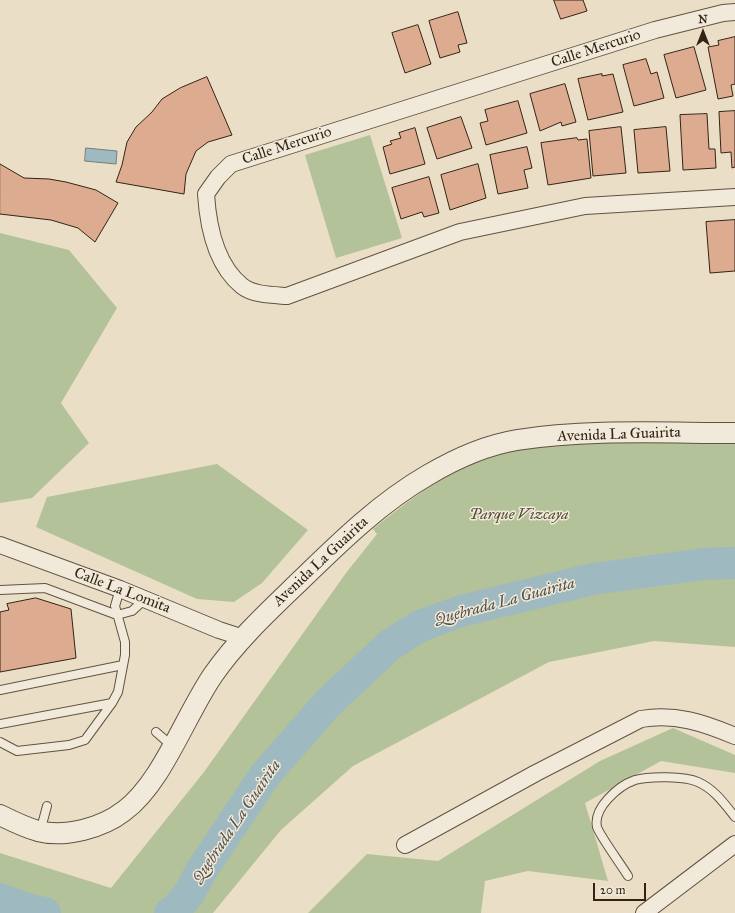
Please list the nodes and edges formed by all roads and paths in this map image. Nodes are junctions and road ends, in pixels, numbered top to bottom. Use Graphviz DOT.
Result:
graph roads {
  1 [pos="735,12"];
  2 [pos="735,197"];
  3 [pos="735,433"];
  4 [pos="0,544"];
  5 [pos="120,589"];
  6 [pos="0,590"];
  7 [pos="145,599"];
  8 [pos="117,615"];
  9 [pos="244,638"];
  10 [pos="123,665"];
  11 [pos="0,690"];
  12 [pos="112,703"];
  13 [pos="0,724"];
  14 [pos="156,732"];
  15 [pos="735,736"];
  16 [pos="0,742"];
  17 [pos="172,746"];
  18 [pos="47,806"];
  19 [pos="0,815"];
  20 [pos="735,817"];
  21 [pos="40,832"];
  22 [pos="735,844"];
  23 [pos="405,845"];
  24 [pos="628,876"];
  25 [pos="644,913"];
  1 -- 2 [label="street, Calle Mercurio"];
  3 -- 9 [label="street, Avenida La Guairita"];
  4 -- 5 [label="street, Calle La Lomita"];
  5 -- 7 [label="street, Calle La Lomita"];
  5 -- 8 [label="lane"];
  6 -- 8 [label="lane"];
  7 -- 8 [label="lane"];
  7 -- 9 [label="street, Calle La Lomita"];
  8 -- 10 [label="lane"];
  9 -- 17 [label="street, Avenida La Guairita"];
  10 -- 11 [label="lane"];
  10 -- 12 [label="lane"];
  12 -- 13 [label="lane"];
  12 -- 16 [label="lane"];
  14 -- 17 [label="lane"];
  15 -- 23 [label="street"];
  17 -- 21 [label="street, Avenida La Guairita"];
  18 -- 21 [label="lane"];
  19 -- 21 [label="street, Avenida La Guairita"];
  20 -- 24 [label="lane"];
  22 -- 25 [label="street"];
}
